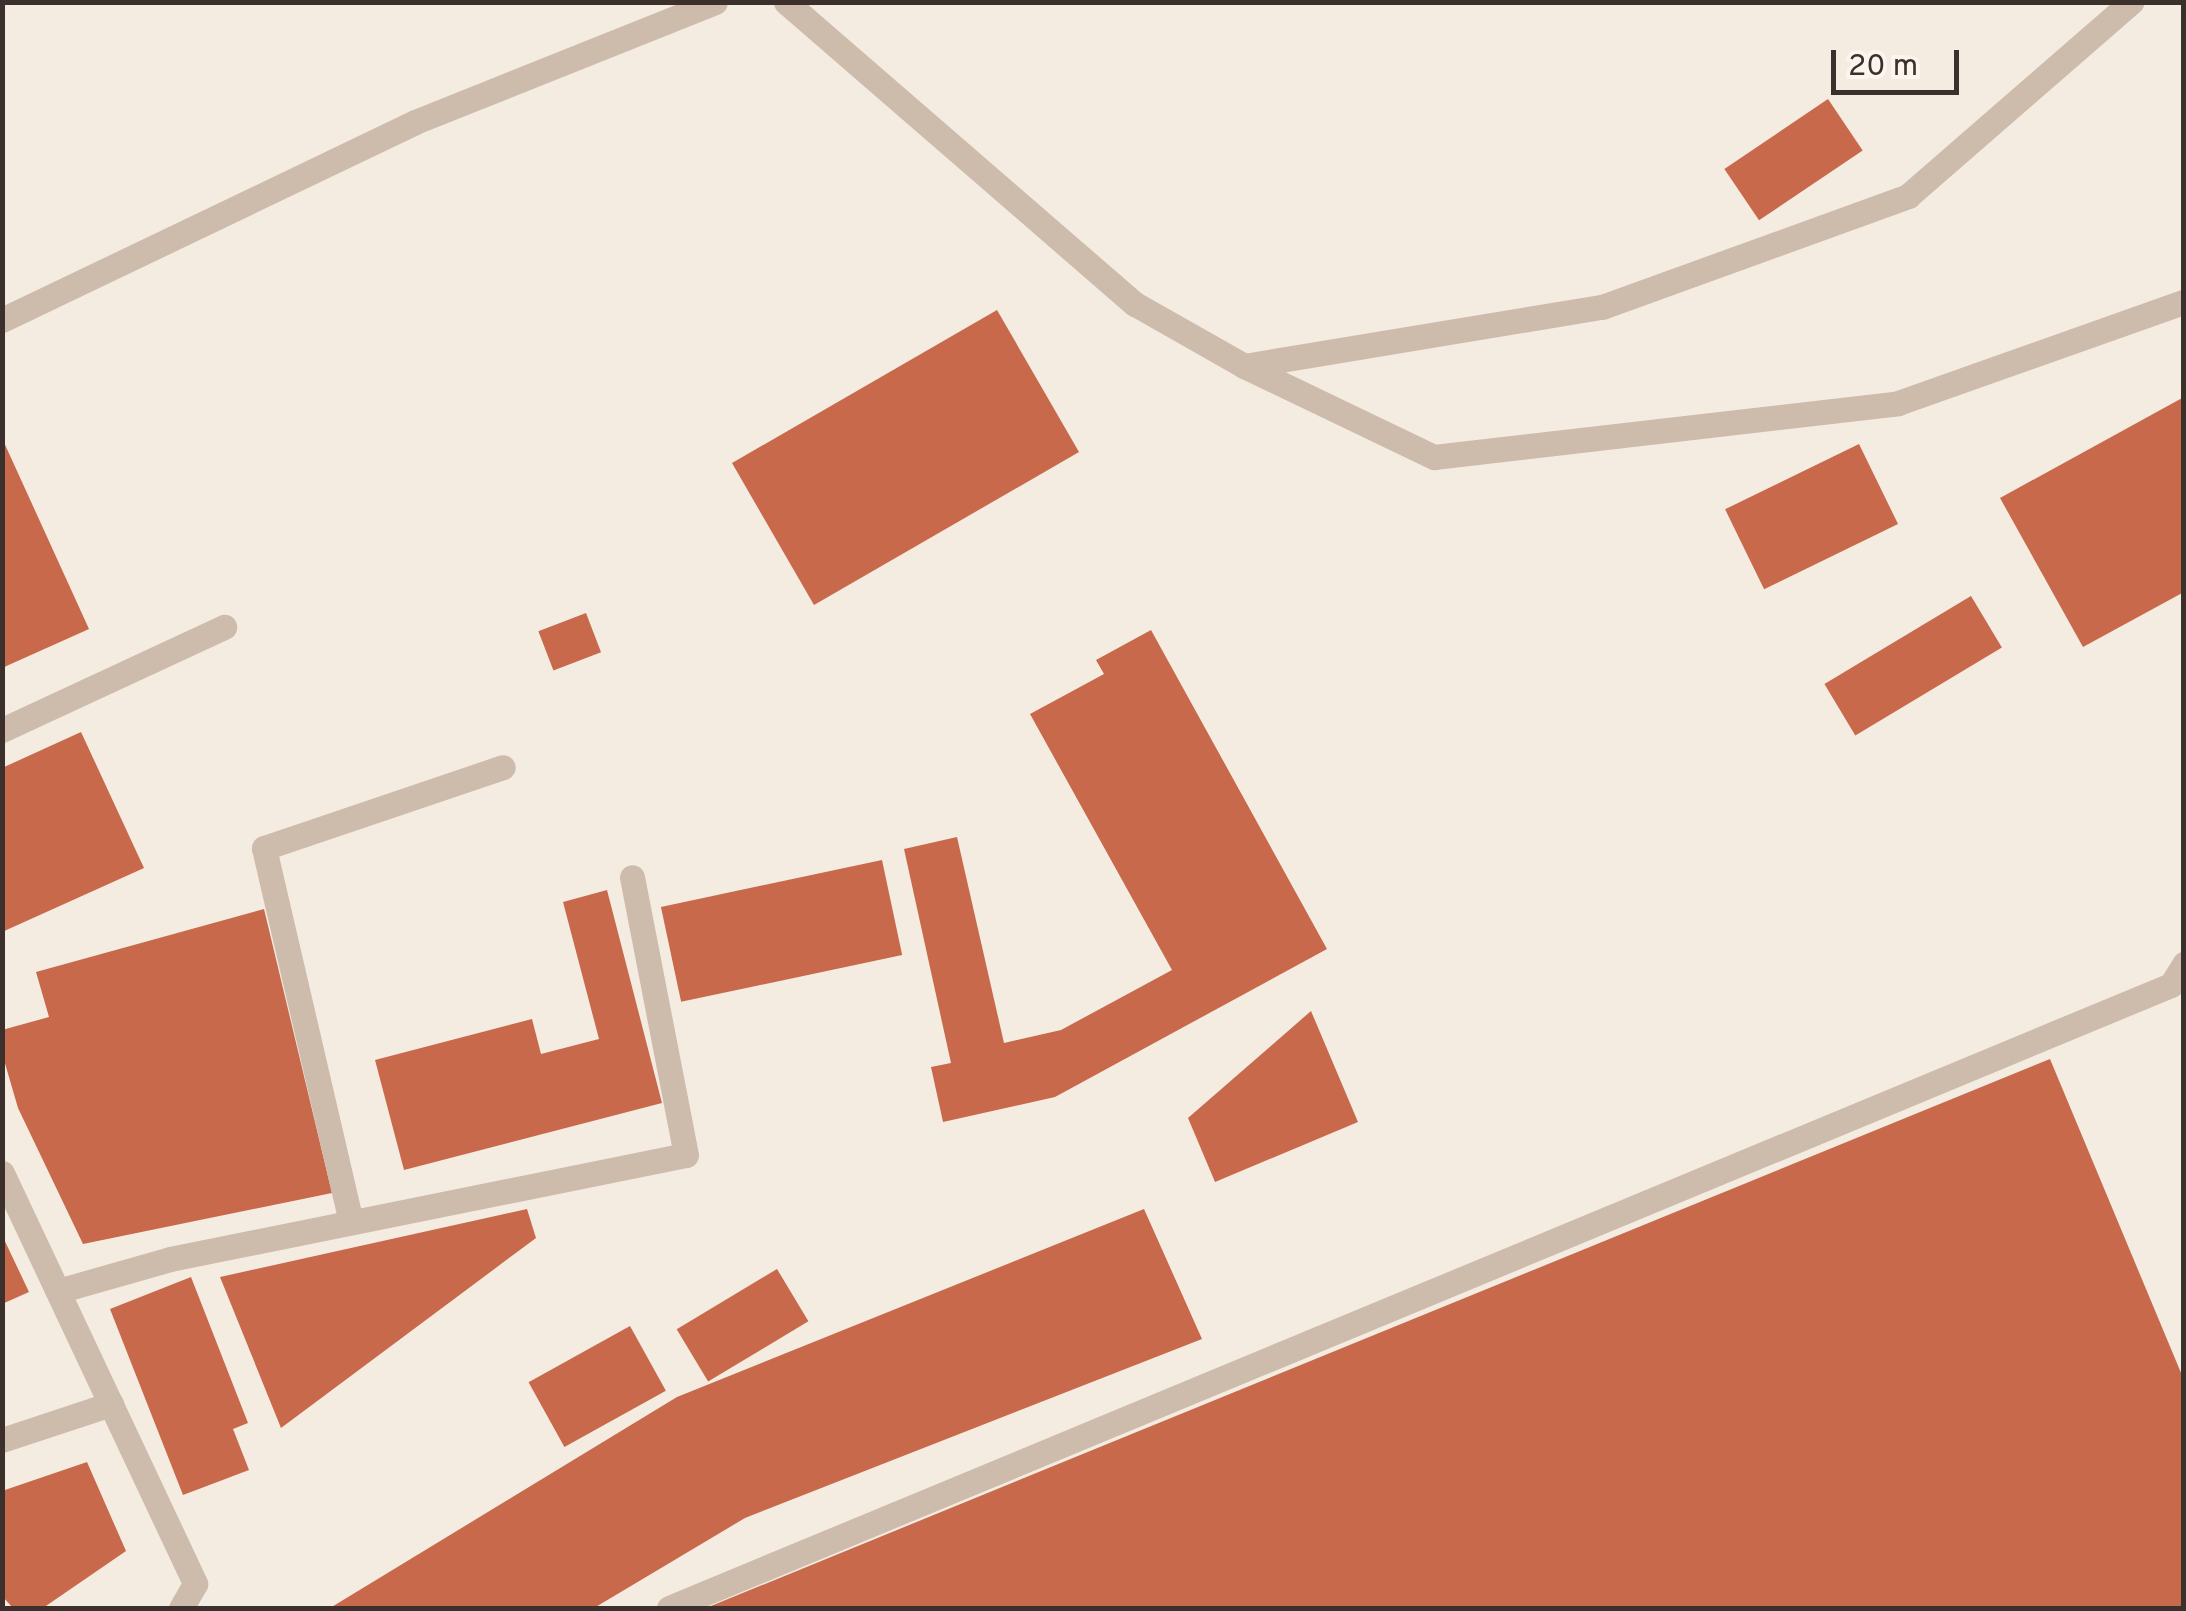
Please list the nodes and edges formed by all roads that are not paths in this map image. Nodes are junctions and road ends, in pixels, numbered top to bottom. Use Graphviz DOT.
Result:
graph roads {
  1 [pos="714,2"];
  2 [pos="786,2"];
  3 [pos="2130,2"];
  4 [pos="2184,302"];
  5 [pos="2,320"];
  6 [pos="1244,366"];
  7 [pos="224,628"];
  8 [pos="2,730"];
  9 [pos="503,767"];
  10 [pos="632,877"];
  11 [pos="2184,964"];
  12 [pos="2,1173"];
  13 [pos="351,1222"];
  14 [pos="58,1291"];
  15 [pos="111,1404"];
  16 [pos="2,1440"];
  17 [pos="180,1608"];
  18 [pos="669,1608"];
  1 -- 5 [label="street"];
  2 -- 6 [label="street"];
  3 -- 6 [label="street"];
  4 -- 6 [label="street"];
  7 -- 8 [label="street"];
  9 -- 13 [label="street"];
  10 -- 13 [label="street"];
  11 -- 18 [label="street"];
  12 -- 14 [label="street"];
  13 -- 14 [label="street"];
  14 -- 15 [label="street"];
  15 -- 16 [label="street"];
  15 -- 17 [label="street"];
}
